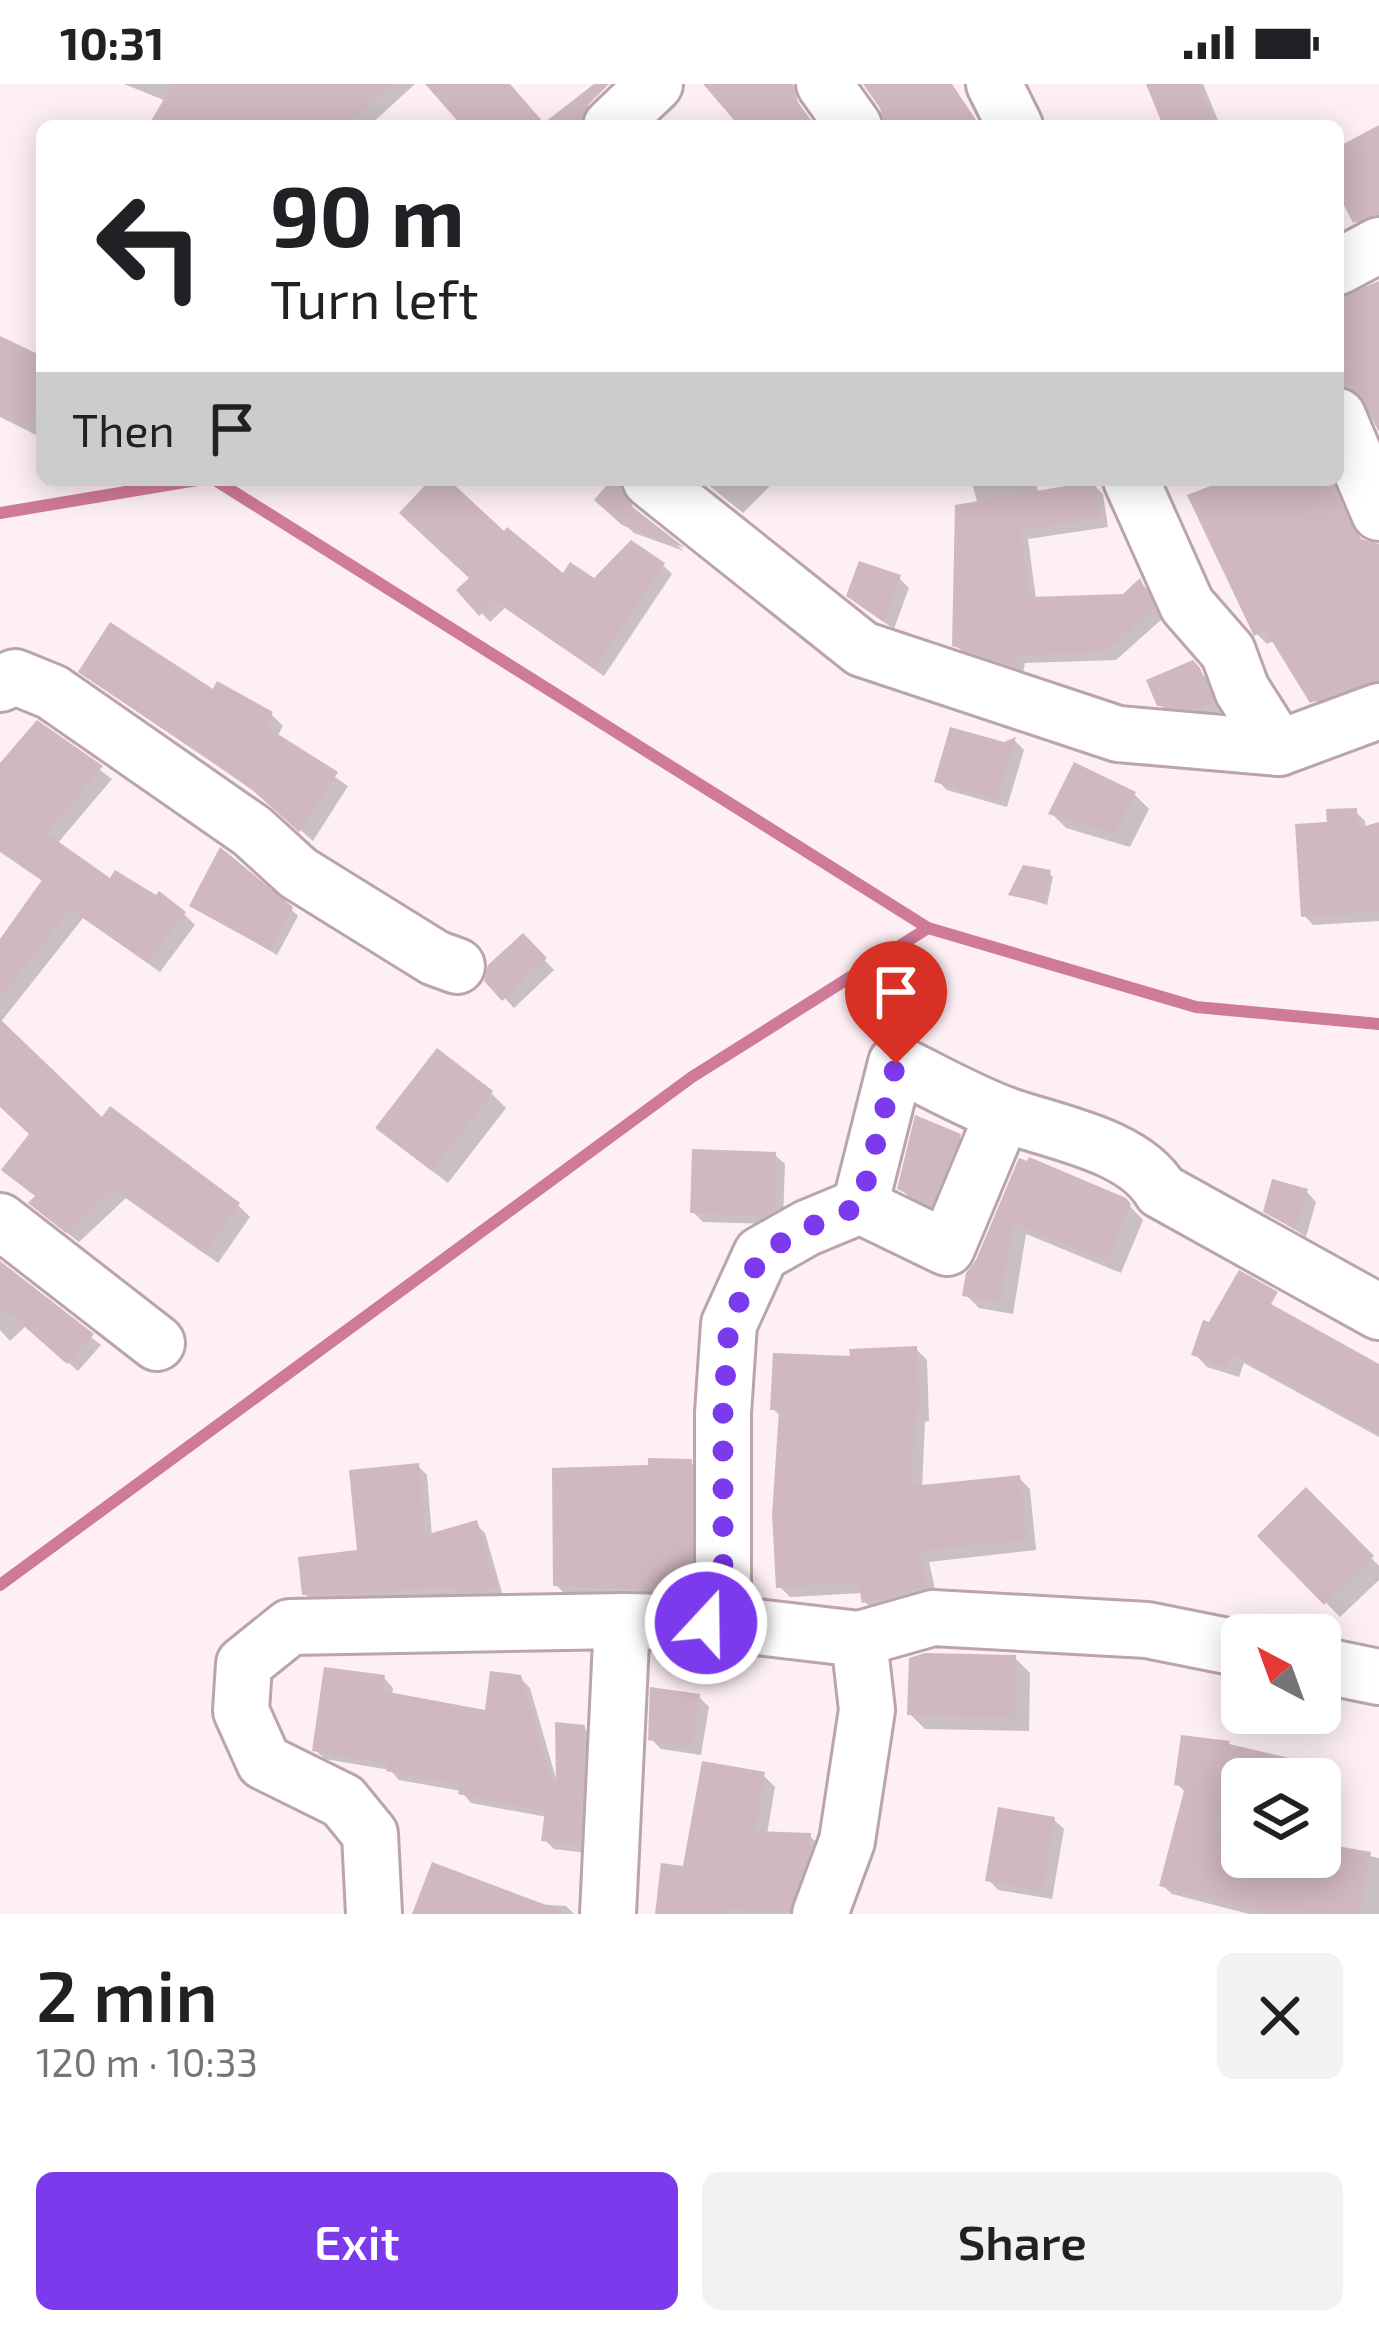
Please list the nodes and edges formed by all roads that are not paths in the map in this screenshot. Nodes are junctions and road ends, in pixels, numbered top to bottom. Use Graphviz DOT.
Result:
graph roads {
  1 [pos="655,84"];
  2 [pos="824,84"];
  3 [pos="994,84"];
  4 [pos="616,120"];
  5 [pos="850,120"];
  6 [pos="1012,120"];
  7 [pos="1379,244"];
  8 [pos="1344,264"];
  9 [pos="1344,430"];
  10 [pos="657,486"];
  11 [pos="1139,486"];
  12 [pos="1379,514"];
  13 [pos="0,684"];
  14 [pos="1379,711"];
  15 [pos="1279,748"];
  16 [pos="457,966"];
  17 [pos="1003,1114"];
  18 [pos="860,1206"];
  19 [pos="0,1221"];
  20 [pos="1379,1312"];
  21 [pos="157,1343"];
  22 [pos="622,1621"];
  23 [pos="723,1623"];
  24 [pos="859,1639"];
  25 [pos="1221,1645"];
  26 [pos="1341,1669"];
  27 [pos="1379,1677"];
  28 [pos="374,1914"];
  29 [pos="608,1914"];
  30 [pos="820,1914"];
  1 -- 4 [label="street"];
  2 -- 5 [label="street"];
  3 -- 6 [label="street"];
  7 -- 8 [label="street"];
  9 -- 12 [label="street"];
  10 -- 15 [label="street"];
  11 -- 15 [label="street"];
  13 -- 16 [label="street"];
  14 -- 15 [label="street"];
  17 -- 18 [label="street"];
  17 -- 18 [label="street"];
  17 -- 20 [label="street"];
  18 -- 23 [label="street"];
  19 -- 21 [label="street"];
  22 -- 23 [label="street"];
  22 -- 28 [label="street"];
  22 -- 29 [label="street"];
  23 -- 24 [label="street"];
  24 -- 25 [label="street"];
  24 -- 30 [label="street"];
  26 -- 27 [label="street"];
}
